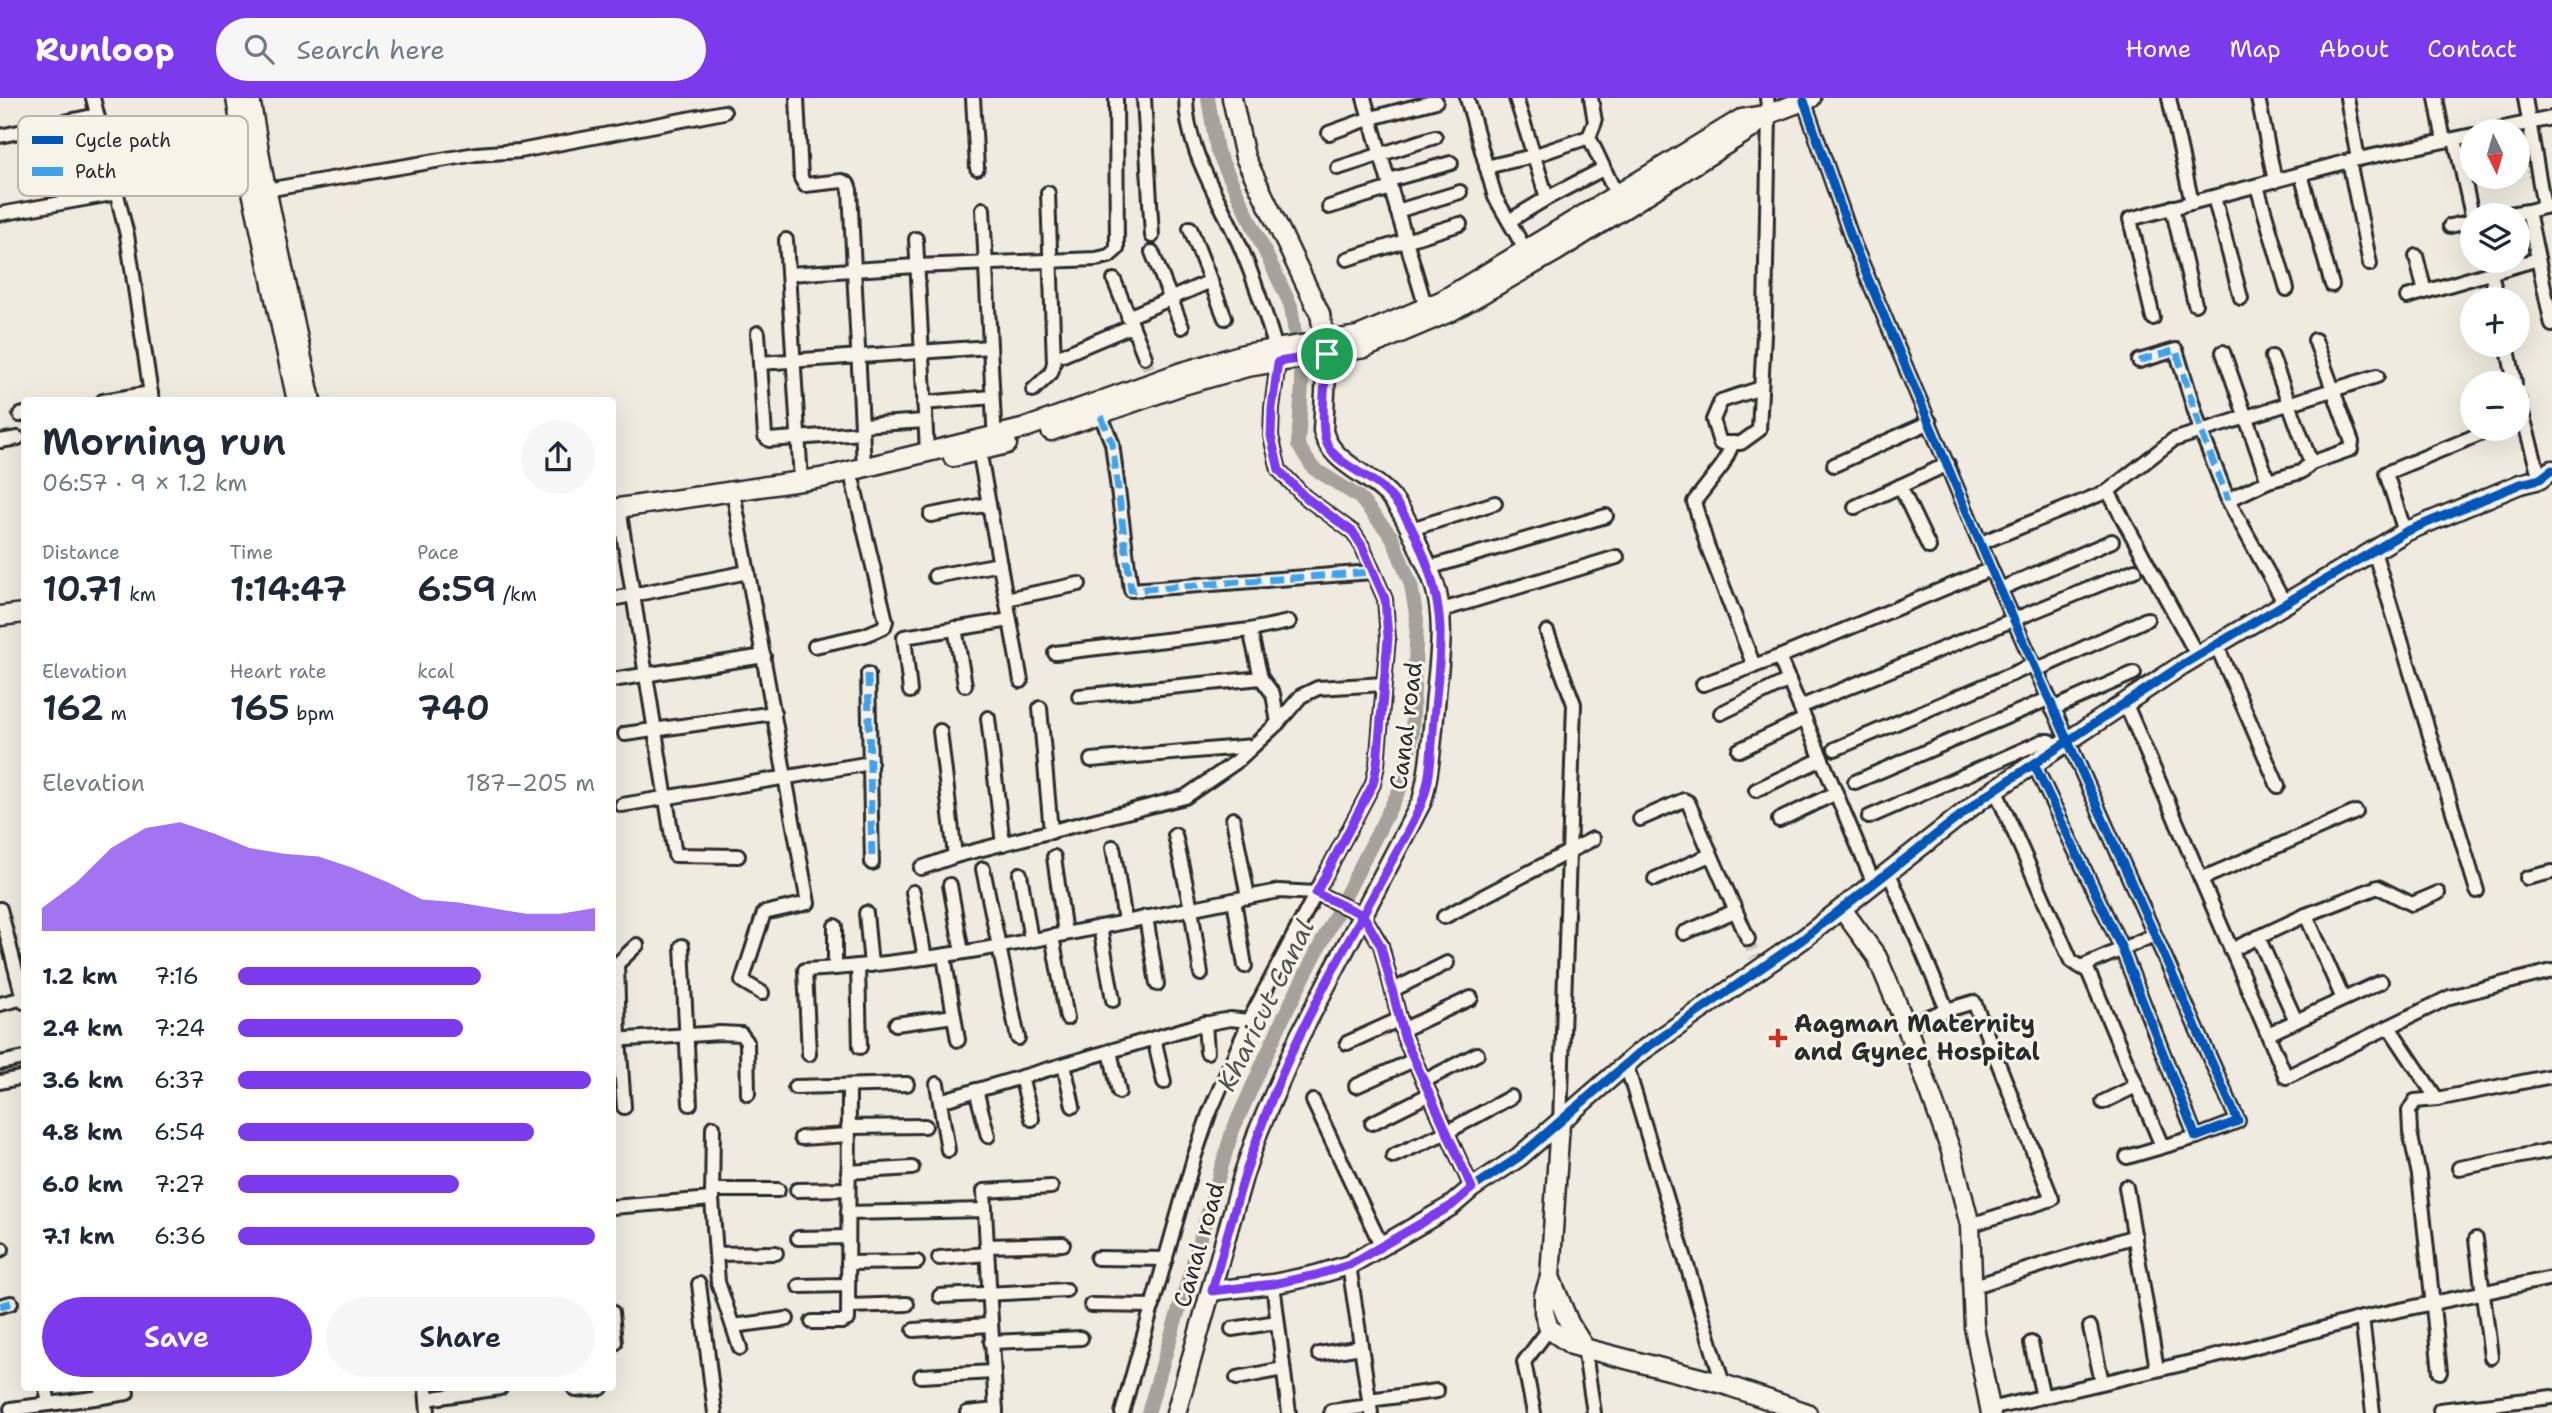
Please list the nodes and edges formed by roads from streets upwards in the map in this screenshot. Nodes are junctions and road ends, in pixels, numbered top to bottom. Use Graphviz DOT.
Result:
graph roads {
  1 [pos="93,98"];
  2 [pos="236,98"];
  3 [pos="250,98"];
  4 [pos="797,98"];
  5 [pos="973,98"];
  6 [pos="1116,98"];
  7 [pos="1144,98"];
  8 [pos="1186,98"];
  9 [pos="1232,98"];
  10 [pos="1364,98"];
  11 [pos="1467,98"];
  12 [pos="1516,98"];
  13 [pos="1591,98"];
  14 [pos="2169,98"];
  15 [pos="2259,98"];
  16 [pos="2347,98"];
  17 [pos="2435,98"];
  18 [pos="2525,98"];
  19 [pos="1808,99"];
  20 [pos="1436,101"];
  21 [pos="1768,106"];
  22 [pos="724,112"];
  23 [pos="97,116"];
  24 [pos="239,116"];
  25 [pos="1370,118"];
  26 [pos="2552,118"];
  27 [pos="2529,119"];
  28 [pos="2530,122"];
  29 [pos="18,132"];
  30 [pos="1329,133"];
  31 [pos="0,136"];
  32 [pos="1436,137"];
  33 [pos="1589,137"];
  34 [pos="2460,138"];
  35 [pos="2449,140"];
  36 [pos="1381,154"];
  37 [pos="1533,156"];
  38 [pos="2353,160"];
  39 [pos="1451,163"];
  40 [pos="1486,167"];
  41 [pos="977,168"];
  42 [pos="1338,168"];
  43 [pos="1603,169"];
  44 [pos="248,171"];
  45 [pos="2301,174"];
  46 [pos="2275,181"];
  47 [pos="1390,184"];
  48 [pos="2257,186"];
  49 [pos="266,190"];
  50 [pos="1460,192"];
  51 [pos="1048,193"];
  52 [pos="100,196"];
  53 [pos="118,196"];
  54 [pos="1617,196"];
  55 [pos="2214,197"];
  56 [pos="1547,198"];
  57 [pos="2192,202"];
  58 [pos="2468,203"];
  59 [pos="2548,206"];
  60 [pos="1329,207"];
  61 [pos="2172,207"];
  62 [pos="983,209"];
  63 [pos="2530,210"];
  64 [pos="1398,211"];
  65 [pos="0,214"];
  66 [pos="1509,221"];
  67 [pos="2530,221"];
  68 [pos="2460,223"];
  69 [pos="1460,224"];
  70 [pos="2450,226"];
  71 [pos="1190,228"];
  72 [pos="1152,236"];
  73 [pos="916,239"];
  74 [pos="786,240"];
  75 [pos="1406,241"];
  76 [pos="1526,251"];
  77 [pos="1152,252"];
  78 [pos="2416,256"];
  79 [pos="1347,258"];
  80 [pos="2538,259"];
  81 [pos="1052,260"];
  82 [pos="2530,261"];
  83 [pos="986,262"];
  84 [pos="2370,264"];
  85 [pos="916,266"];
  86 [pos="854,269"];
  87 [pos="2491,273"];
  88 [pos="789,274"];
  89 [pos="1114,280"];
  90 [pos="1211,281"];
  91 [pos="2332,285"];
  92 [pos="2494,287"];
  93 [pos="2287,289"];
  94 [pos="2425,292"];
  95 [pos="2407,297"];
  96 [pos="2241,298"];
  97 [pos="1170,299"];
  98 [pos="2195,304"];
  99 [pos="1426,308"];
  100 [pos="1225,317"];
  101 [pos="2153,318"];
  102 [pos="1130,321"];
  103 [pos="2552,325"];
  104 [pos="1182,327"];
  105 [pos="758,333"];
  106 [pos="2315,340"];
  107 [pos="990,347"];
  108 [pos="1322,348"];
  109 [pos="2223,352"];
  110 [pos="922,353"];
  111 [pos="1277,353"];
  112 [pos="1063,355"];
  113 [pos="2272,357"];
  114 [pos="857,358"];
  115 [pos="794,361"];
  116 [pos="2139,361"];
  117 [pos="760,363"];
  118 [pos="1149,370"];
  119 [pos="2377,376"];
  120 [pos="1761,388"];
  121 [pos="1033,390"];
  122 [pos="2333,390"];
  123 [pos="152,397"];
  124 [pos="296,397"];
  125 [pos="310,397"];
  126 [pos="992,397"];
  127 [pos="924,403"];
  128 [pos="2290,405"];
  129 [pos="1101,416"];
  130 [pos="2247,418"];
  131 [pos="925,421"];
  132 [pos="1930,422"];
  133 [pos="862,429"];
  134 [pos="2201,431"];
  135 [pos="18,438"];
  136 [pos="798,438"];
  137 [pos="2530,438"];
  138 [pos="0,441"];
  139 [pos="2463,441"];
  140 [pos="987,443"];
  141 [pos="1733,443"];
  142 [pos="927,452"];
  143 [pos="2311,463"];
  144 [pos="1948,464"];
  145 [pos="1834,465"];
  146 [pos="864,467"];
  147 [pos="2546,474"];
  148 [pos="800,481"];
  149 [pos="2268,481"];
  150 [pos="853,482"];
  151 [pos="1900,486"];
  152 [pos="2108,491"];
  153 [pos="2228,500"];
  154 [pos="735,502"];
  155 [pos="1495,503"];
  156 [pos="989,504"];
  157 [pos="1855,507"];
  158 [pos="616,514"];
  159 [pos="931,515"];
  160 [pos="1606,516"];
  161 [pos="1411,529"];
  162 [pos="2405,532"];
  163 [pos="2112,541"];
  164 [pos="1981,544"];
  165 [pos="1929,547"];
  166 [pos="2374,551"];
  167 [pos="1617,557"];
  168 [pos="1000,564"];
  169 [pos="1428,568"];
  170 [pos="1991,569"];
  171 [pos="2135,570"];
  172 [pos="748,572"];
  173 [pos="1373,572"];
  174 [pos="935,576"];
  175 [pos="1079,584"];
  176 [pos="2000,589"];
  177 [pos="633,594"];
  178 [pos="616,597"];
  179 [pos="1006,599"];
  180 [pos="2285,604"];
  181 [pos="1439,611"];
  182 [pos="21,613"];
  183 [pos="0,616"];
  184 [pos="2013,619"];
  185 [pos="1010,620"];
  186 [pos="2147,620"];
  187 [pos="1289,622"];
  188 [pos="21,624"];
  189 [pos="0,627"];
  190 [pos="955,628"];
  191 [pos="1250,630"];
  192 [pos="1547,632"];
  193 [pos="2216,644"];
  194 [pos="815,646"];
  195 [pos="1055,653"];
  196 [pos="764,656"];
  197 [pos="2197,656"];
  198 [pos="1779,657"];
  199 [pos="1754,666"];
  200 [pos="2034,668"];
  201 [pos="2134,673"];
  202 [pos="868,674"];
  203 [pos="646,676"];
  204 [pos="1261,678"];
  205 [pos="616,680"];
  206 [pos="1789,680"];
  207 [pos="1021,681"];
  208 [pos="1384,684"];
  209 [pos="1703,684"];
  210 [pos="965,685"];
  211 [pos="910,691"];
  212 [pos="1079,696"];
  213 [pos="2125,702"];
  214 [pos="2050,704"];
  215 [pos="1800,706"];
  216 [pos="1040,708"];
  217 [pos="774,713"];
  218 [pos="1721,713"];
  219 [pos="988,718"];
  220 [pos="1805,719"];
  221 [pos="1278,723"];
  222 [pos="655,731"];
  223 [pos="940,731"];
  224 [pos="625,734"];
  225 [pos="2062,745"];
  226 [pos="1253,746"];
  227 [pos="1835,749"];
  228 [pos="1739,750"];
  229 [pos="1822,759"];
  230 [pos="1091,760"];
  231 [pos="870,763"];
  232 [pos="2034,764"];
  233 [pos="786,777"];
  234 [pos="1855,782"];
  235 [pos="2278,786"];
  236 [pos="1995,789"];
  237 [pos="1756,790"];
  238 [pos="1836,793"];
  239 [pos="666,798"];
  240 [pos="622,805"];
  241 [pos="2356,812"];
  242 [pos="1869,817"];
  243 [pos="1233,819"];
  244 [pos="1640,819"];
  245 [pos="1779,820"];
  246 [pos="1051,831"];
  247 [pos="1175,835"];
  248 [pos="1593,839"];
  249 [pos="1003,844"];
  250 [pos="1113,847"];
  251 [pos="1569,851"];
  252 [pos="1710,855"];
  253 [pos="738,856"];
  254 [pos="955,856"];
  255 [pos="1054,857"];
  256 [pos="872,863"];
  257 [pos="921,868"];
  258 [pos="983,870"];
  259 [pos="2552,872"];
  260 [pos="1889,873"];
  261 [pos="1020,874"];
  262 [pos="2527,878"];
  263 [pos="1655,879"];
  264 [pos="2201,879"];
  265 [pos="1874,884"];
  266 [pos="950,885"];
  267 [pos="2477,891"];
  268 [pos="914,892"];
  269 [pos="1316,893"];
  270 [pos="2438,893"];
  271 [pos="1248,897"];
  272 [pos="1234,900"];
  273 [pos="1191,908"];
  274 [pos="0,909"];
  275 [pos="1842,909"];
  276 [pos="1735,911"];
  277 [pos="866,913"];
  278 [pos="1360,914"];
  279 [pos="2306,915"];
  280 [pos="1146,917"];
  281 [pos="1444,917"];
  282 [pos="1125,921"];
  283 [pos="835,926"];
  284 [pos="1100,927"];
  285 [pos="1684,933"];
  286 [pos="1058,934"];
  287 [pos="2154,935"];
  288 [pos="2258,937"];
  289 [pos="1748,939"];
  290 [pos="4,940"];
  291 [pos="1031,940"];
  292 [pos="637,945"];
  293 [pos="682,946"];
  294 [pos="1001,946"];
  295 [pos="2122,949"];
  296 [pos="2231,950"];
  297 [pos="962,952"];
  298 [pos="944,956"];
  299 [pos="925,958"];
  300 [pos="1447,963"];
  301 [pos="864,966"];
  302 [pos="1245,966"];
  303 [pos="2081,967"];
  304 [pos="835,968"];
  305 [pos="2552,971"];
  306 [pos="1201,974"];
  307 [pos="2381,982"];
  308 [pos="1157,984"];
  309 [pos="1393,990"];
  310 [pos="21,991"];
  311 [pos="762,993"];
  312 [pos="1471,998"];
  313 [pos="2343,999"];
  314 [pos="21,1000"];
  315 [pos="1113,1000"];
  316 [pos="0,1004"];
  317 [pos="1947,1010"];
  318 [pos="954,1016"];
  319 [pos="1067,1018"];
  320 [pos="1249,1021"];
  321 [pos="2296,1021"];
  322 [pos="1205,1023"];
  323 [pos="896,1024"];
  324 [pos="1401,1025"];
  325 [pos="1906,1025"];
  326 [pos="2389,1027"];
  327 [pos="687,1034"];
  328 [pos="2267,1034"];
  329 [pos="1018,1038"];
  330 [pos="1154,1038"];
  331 [pos="616,1039"];
  332 [pos="958,1040"];
  333 [pos="1347,1043"];
  334 [pos="860,1047"];
  335 [pos="1110,1051"];
  336 [pos="1207,1052"];
  337 [pos="809,1054"];
  338 [pos="1477,1054"];
  339 [pos="21,1059"];
  340 [pos="1414,1060"];
  341 [pos="0,1063"];
  342 [pos="1626,1064"];
  343 [pos="1064,1065"];
  344 [pos="2552,1076"];
  345 [pos="1021,1077"];
  346 [pos="21,1078"];
  347 [pos="1424,1081"];
  348 [pos="0,1082"];
  349 [pos="1164,1082"];
  350 [pos="907,1084"];
  351 [pos="937,1084"];
  352 [pos="849,1086"];
  353 [pos="1356,1086"];
  354 [pos="2136,1086"];
  355 [pos="795,1087"];
  356 [pos="976,1090"];
  357 [pos="1119,1092"];
  358 [pos="748,1094"];
  359 [pos="1430,1094"];
  360 [pos="1511,1097"];
  361 [pos="2437,1099"];
  362 [pos="940,1101"];
  363 [pos="1313,1101"];
  364 [pos="2102,1102"];
  365 [pos="690,1104"];
  366 [pos="1073,1106"];
  367 [pos="625,1107"];
  368 [pos="1032,1119"];
  369 [pos="1372,1123"];
  370 [pos="1560,1123"];
  371 [pos="925,1126"];
  372 [pos="713,1127"];
  373 [pos="848,1131"];
  374 [pos="1447,1132"];
  375 [pos="988,1136"];
  376 [pos="2196,1137"];
  377 [pos="801,1138"];
  378 [pos="2162,1146"];
  379 [pos="948,1150"];
  380 [pos="2552,1150"];
  381 [pos="1393,1156"];
  382 [pos="2127,1157"];
  383 [pos="912,1168"];
  384 [pos="2459,1168"];
  385 [pos="848,1172"];
  386 [pos="1051,1186"];
  387 [pos="2126,1187"];
  388 [pos="1472,1188"];
  389 [pos="848,1189"];
  390 [pos="778,1190"];
  391 [pos="797,1190"];
  392 [pos="712,1195"];
  393 [pos="616,1207"];
  394 [pos="985,1210"];
  395 [pos="848,1213"];
  396 [pos="1970,1226"];
  397 [pos="2135,1236"];
  398 [pos="848,1237"];
  399 [pos="798,1238"];
  400 [pos="2476,1238"];
  401 [pos="1063,1244"];
  402 [pos="1382,1247"];
  403 [pos="986,1250"];
  404 [pos="776,1253"];
  405 [pos="716,1254"];
  406 [pos="939,1258"];
  407 [pos="1097,1258"];
  408 [pos="1167,1259"];
  409 [pos="917,1262"];
  410 [pos="848,1263"];
  411 [pos="1349,1265"];
  412 [pos="1550,1277"];
  413 [pos="2552,1278"];
  414 [pos="699,1284"];
  415 [pos="1273,1284"];
  416 [pos="848,1285"];
  417 [pos="799,1286"];
  418 [pos="1971,1287"];
  419 [pos="1066,1290"];
  420 [pos="1212,1291"];
  421 [pos="988,1293"];
  422 [pos="2482,1293"];
  423 [pos="940,1296"];
  424 [pos="907,1304"];
  425 [pos="2432,1304"];
  426 [pos="1091,1305"];
  427 [pos="849,1306"];
  428 [pos="1153,1306"];
  429 [pos="2362,1318"];
  430 [pos="787,1319"];
  431 [pos="812,1322"];
  432 [pos="1278,1322"];
  433 [pos="989,1325"];
  434 [pos="733,1326"];
  435 [pos="2090,1327"];
  436 [pos="1232,1329"];
  437 [pos="1549,1329"];
  438 [pos="914,1330"];
  439 [pos="1081,1338"];
  440 [pos="991,1342"];
  441 [pos="2031,1343"];
  442 [pos="1361,1347"];
  443 [pos="1584,1347"];
  444 [pos="740,1348"];
  445 [pos="1319,1354"];
  446 [pos="2491,1357"];
  447 [pos="1283,1369"];
  448 [pos="2157,1369"];
  449 [pos="993,1372"];
  450 [pos="2440,1372"];
  451 [pos="921,1376"];
  452 [pos="1237,1377"];
  453 [pos="2102,1382"];
  454 [pos="1723,1384"];
  455 [pos="47,1391"];
  456 [pos="456,1391"];
  457 [pos="1437,1391"];
  458 [pos="101,1392"];
  459 [pos="127,1393"];
  460 [pos="427,1393"];
  461 [pos="2043,1396"];
  462 [pos="2552,1397"];
  463 [pos="49,1405"];
  464 [pos="85,1406"];
  465 [pos="1370,1406"];
  466 [pos="11,1409"];
  467 [pos="2440,1410"];
  468 [pos="1331,1411"];
  469 [pos="1991,1411"];
  470 [pos="996,1412"];
  471 [pos="428,1413"];
  472 [pos="715,1413"];
  473 [pos="967,1413"];
  474 [pos="1122,1413"];
  475 [pos="1176,1413"];
  476 [pos="1289,1413"];
  477 [pos="1534,1413"];
  478 [pos="1594,1413"];
  479 [pos="1807,1413"];
  480 [pos="2373,1413"];
  1 -- 23 [label="street"];
  2 -- 24 [label="street"];
  3 -- 49 [label="street"];
  4 -- 86 [label="street"];
  5 -- 41 [label="street"];
  6 -- 81 [label="street"];
  7 -- 72 [label="street"];
  8 -- 111 [label="street"];
  9 -- 108 [label="street, Canal road"];
  10 -- 25 [label="street"];
  11 -- 40 [label="street"];
  12 -- 37 [label="street"];
  13 -- 33 [label="street"];
  14 -- 57 [label="street"];
  15 -- 46 [label="street"];
  16 -- 38 [label="street"];
  17 -- 35 [label="street"];
  18 -- 27 [label="street"];
  19 -- 21 [label="street"];
  19 -- 132 [label="street"];
  20 -- 25 [label="street"];
  21 -- 54 [label="street"];
  21 -- 108 [label="street"];
  21 -- 120 [label="street"];
  22 -- 49 [label="street"];
  25 -- 30 [label="street"];
  25 -- 36 [label="street"];
  26 -- 28 [label="street"];
  28 -- 59 [label="street"];
  29 -- 31 [label="street"];
  32 -- 36 [label="street"];
  33 -- 37 [label="street"];
  33 -- 43 [label="street"];
  34 -- 35 [label="street"];
  35 -- 38 [label="street"];
  35 -- 58 [label="street"];
  36 -- 42 [label="street"];
  36 -- 47 [label="street"];
  37 -- 40 [label="street"];
  37 -- 56 [label="street"];
  38 -- 45 [label="street"];
  38 -- 84 [label="street"];
  39 -- 47 [label="street"];
  40 -- 66 [label="street"];
  43 -- 54 [label="street"];
  43 -- 56 [label="street"];
  44 -- 124 [label="street"];
  45 -- 46 [label="street"];
  45 -- 91 [label="street"];
  46 -- 48 [label="street"];
  47 -- 60 [label="street"];
  47 -- 64 [label="street"];
  48 -- 55 [label="street"];
  48 -- 93 [label="street"];
  49 -- 125 [label="street"];
  50 -- 64 [label="street"];
  51 -- 81 [label="street"];
  52 -- 65 [label="street"];
  53 -- 123 [label="street"];
  54 -- 76 [label="street"];
  55 -- 57 [label="street"];
  55 -- 96 [label="street"];
  56 -- 66 [label="street"];
  57 -- 61 [label="street"];
  59 -- 63 [label="street"];
  61 -- 98 [label="street"];
  61 -- 101 [label="street"];
  62 -- 83 [label="street"];
  64 -- 75 [label="street"];
  66 -- 76 [label="street"];
  67 -- 80 [label="street"];
  68 -- 70 [label="street"];
  69 -- 75 [label="street"];
  71 -- 90 [label="street"];
  73 -- 85 [label="street"];
  74 -- 88 [label="street"];
  75 -- 79 [label="street"];
  75 -- 99 [label="street"];
  76 -- 99 [label="street"];
  77 -- 97 [label="street"];
  78 -- 94 [label="street"];
  80 -- 82 [label="street"];
  80 -- 103 [label="street"];
  81 -- 83 [label="street"];
  81 -- 121 [label="street"];
  83 -- 85 [label="street"];
  83 -- 107 [label="street"];
  85 -- 86 [label="street"];
  85 -- 110 [label="street"];
  86 -- 88 [label="street"];
  86 -- 114 [label="street"];
  87 -- 92 [label="street"];
  87 -- 94 [label="street"];
  88 -- 115 [label="street"];
  89 -- 102 [label="street"];
  90 -- 97 [label="street"];
  90 -- 100 [label="street"];
  94 -- 95 [label="street"];
  97 -- 102 [label="street"];
  97 -- 104 [label="street"];
  99 -- 108 [label="street"];
  102 -- 112 [label="street"];
  102 -- 118 [label="street"];
  105 -- 117 [label="street"];
  106 -- 122 [label="street"];
  107 -- 110 [label="street"];
  107 -- 126 [label="street"];
  108 -- 111 [label="street"];
  108 -- 161 [label="street, Canal road"];
  109 -- 130 [label="street"];
  110 -- 114 [label="street"];
  110 -- 127 [label="street"];
  111 -- 118 [label="street"];
  111 -- 129 [label="street"];
  111 -- 173 [label="street"];
  113 -- 128 [label="street"];
  114 -- 115 [label="street"];
  114 -- 133 [label="street"];
  115 -- 117 [label="street"];
  115 -- 136 [label="street"];
  116 -- 134 [label="street"];
  117 -- 136 [label="street"];
  118 -- 140 [label="street"];
  119 -- 122 [label="street"];
  120 -- 141 [label="street"];
  120 -- 141 [label="street"];
  122 -- 128 [label="street"];
  122 -- 143 [label="street"];
  126 -- 127 [label="street"];
  126 -- 140 [label="street"];
  127 -- 131 [label="street"];
  128 -- 130 [label="street"];
  128 -- 143 [label="street"];
  129 -- 140 [label="street"];
  129 -- 173 [label="street"];
  130 -- 134 [label="street"];
  130 -- 149 [label="street"];
  131 -- 133 [label="street"];
  131 -- 142 [label="street"];
  132 -- 144 [label="street"];
  132 -- 145 [label="street"];
  133 -- 136 [label="street"];
  133 -- 146 [label="street"];
  134 -- 152 [label="street"];
  134 -- 153 [label="street"];
  135 -- 138 [label="street"];
  136 -- 148 [label="street"];
  137 -- 147 [label="street"];
  139 -- 162 [label="street"];
  140 -- 142 [label="street"];
  140 -- 150 [label="street"];
  140 -- 156 [label="street"];
  141 -- 199 [label="street"];
  142 -- 146 [label="street"];
  143 -- 149 [label="street"];
  144 -- 151 [label="street"];
  144 -- 164 [label="street"];
  146 -- 148 [label="street"];
  147 -- 162 [label="street"];
  148 -- 158 [label="street"];
  149 -- 153 [label="street"];
  150 -- 154 [label="street"];
  150 -- 194 [label="street"];
  151 -- 157 [label="street"];
  151 -- 165 [label="street"];
  152 -- 164 [label="street"];
  152 -- 197 [label="street"];
  153 -- 180 [label="street"];
  154 -- 158 [label="street"];
  154 -- 172 [label="street"];
  155 -- 161 [label="street"];
  156 -- 159 [label="street"];
  156 -- 168 [label="street"];
  158 -- 177 [label="street"];
  160 -- 169 [label="street"];
  161 -- 169 [label="street, Canal road"];
  162 -- 166 [label="street"];
  163 -- 176 [label="street"];
  164 -- 170 [label="street"];
  166 -- 180 [label="street"];
  166 -- 267 [label="street"];
  167 -- 181 [label="street"];
  168 -- 174 [label="street"];
  168 -- 179 [label="street"];
  169 -- 181 [label="street, Canal road"];
  170 -- 176 [label="street"];
  170 -- 198 [label="street"];
  171 -- 184 [label="street"];
  172 -- 177 [label="street"];
  172 -- 196 [label="street"];
  173 -- 208 [label="street"];
  175 -- 179 [label="street"];
  176 -- 184 [label="street"];
  177 -- 178 [label="street"];
  177 -- 203 [label="street"];
  179 -- 185 [label="street"];
  180 -- 193 [label="street"];
  181 -- 278 [label="street, Canal road"];
  182 -- 183 [label="street"];
  184 -- 200 [label="street"];
  184 -- 215 [label="street"];
  185 -- 190 [label="street"];
  185 -- 207 [label="street"];
  186 -- 200 [label="street"];
  187 -- 191 [label="street"];
  188 -- 189 [label="street"];
  190 -- 210 [label="street"];
  190 -- 211 [label="street"];
  191 -- 195 [label="street"];
  191 -- 204 [label="street"];
  192 -- 251 [label="street"];
  193 -- 197 [label="street"];
  193 -- 235 [label="street"];
  196 -- 203 [label="street"];
  196 -- 217 [label="street"];
  197 -- 213 [label="street"];
  198 -- 199 [label="street"];
  198 -- 206 [label="street"];
  199 -- 209 [label="street"];
  200 -- 214 [label="street"];
  200 -- 227 [label="street"];
  201 -- 214 [label="street"];
  202 -- 231 [label="street"];
  203 -- 205 [label="street"];
  203 -- 222 [label="street"];
  204 -- 212 [label="street"];
  204 -- 221 [label="street"];
  206 -- 215 [label="street"];
  206 -- 218 [label="street"];
  208 -- 221 [label="street"];
  208 -- 269 [label="street"];
  213 -- 225 [label="street"];
  213 -- 264 [label="street"];
  214 -- 225 [label="street"];
  214 -- 234 [label="street"];
  215 -- 220 [label="street"];
  216 -- 246 [label="street"];
  217 -- 222 [label="street"];
  217 -- 233 [label="street"];
  219 -- 249 [label="street"];
  220 -- 228 [label="street"];
  220 -- 229 [label="street"];
  221 -- 226 [label="street"];
  222 -- 224 [label="street"];
  222 -- 239 [label="street"];
  223 -- 254 [label="street"];
  225 -- 232 [label="street"];
  225 -- 242 [label="street"];
  225 -- 287 [label="street"];
  226 -- 230 [label="street"];
  226 -- 246 [label="street"];
  229 -- 237 [label="street"];
  229 -- 238 [label="street"];
  231 -- 233 [label="street"];
  231 -- 256 [label="street"];
  232 -- 236 [label="street"];
  232 -- 295 [label="street"];
  233 -- 239 [label="street"];
  233 -- 311 [label="street"];
  236 -- 260 [label="street"];
  236 -- 303 [label="street"];
  238 -- 245 [label="street"];
  238 -- 265 [label="street"];
  239 -- 240 [label="street"];
  239 -- 253 [label="street"];
  241 -- 264 [label="street"];
  243 -- 271 [label="street"];
  244 -- 252 [label="street"];
  246 -- 249 [label="street"];
  247 -- 273 [label="street"];
  248 -- 251 [label="street"];
  249 -- 254 [label="street"];
  250 -- 282 [label="street"];
  251 -- 281 [label="street"];
  251 -- 370 [label="street"];
  252 -- 263 [label="street"];
  252 -- 276 [label="street"];
  254 -- 257 [label="street"];
  255 -- 286 [label="street"];
  258 -- 294 [label="street"];
  259 -- 262 [label="street"];
  260 -- 265 [label="street"];
  260 -- 317 [label="street"];
  261 -- 291 [label="street"];
  264 -- 296 [label="street"];
  265 -- 275 [label="street"];
  266 -- 297 [label="street"];
  268 -- 299 [label="street"];
  269 -- 271 [label="street"];
  269 -- 278 [label="street"];
  269 -- 320 [label="street"];
  270 -- 279 [label="street"];
  271 -- 272 [label="street"];
  272 -- 273 [label="street"];
  272 -- 302 [label="street"];
  273 -- 280 [label="street"];
  273 -- 306 [label="street"];
  274 -- 290 [label="street"];
  275 -- 325 [label="street"];
  275 -- 342 [label="street"];
  276 -- 285 [label="street"];
  276 -- 289 [label="street"];
  277 -- 301 [label="street"];
  278 -- 309 [label="street"];
  278 -- 420 [label="street, Canal road"];
  279 -- 288 [label="street"];
  279 -- 313 [label="street"];
  280 -- 282 [label="street"];
  280 -- 308 [label="street"];
  282 -- 284 [label="street"];
  283 -- 304 [label="street"];
  284 -- 286 [label="street"];
  284 -- 315 [label="street"];
  286 -- 291 [label="street"];
  286 -- 319 [label="street"];
  287 -- 295 [label="street"];
  287 -- 376 [label="street"];
  288 -- 296 [label="street"];
  288 -- 321 [label="street"];
  290 -- 310 [label="street"];
  291 -- 294 [label="street"];
  292 -- 331 [label="street"];
  293 -- 327 [label="street"];
  294 -- 297 [label="street"];
  294 -- 329 [label="street"];
  295 -- 303 [label="street"];
  295 -- 376 [label="street"];
  296 -- 328 [label="street"];
  297 -- 298 [label="street"];
  298 -- 299 [label="street"];
  298 -- 318 [label="street"];
  299 -- 301 [label="street"];
  300 -- 309 [label="street"];
  301 -- 304 [label="street"];
  301 -- 334 [label="street"];
  303 -- 354 [label="street"];
  304 -- 337 [label="street"];
  305 -- 326 [label="street"];
  307 -- 313 [label="street"];
  309 -- 324 [label="street"];
  312 -- 324 [label="street"];
  313 -- 321 [label="street"];
  314 -- 316 [label="street"];
  317 -- 325 [label="street"];
  317 -- 396 [label="street"];
  318 -- 323 [label="street"];
  318 -- 332 [label="street"];
  320 -- 322 [label="street"];
  320 -- 408 [label="street"];
  321 -- 328 [label="street"];
  322 -- 330 [label="street"];
  322 -- 336 [label="street"];
  324 -- 333 [label="street"];
  324 -- 340 [label="street"];
  325 -- 396 [label="street"];
  326 -- 328 [label="street"];
  326 -- 361 [label="street"];
  327 -- 331 [label="street"];
  327 -- 358 [label="street"];
  327 -- 365 [label="street"];
  330 -- 335 [label="street"];
  330 -- 349 [label="street"];
  331 -- 367 [label="street"];
  335 -- 343 [label="street"];
  335 -- 357 [label="street"];
  338 -- 347 [label="street"];
  339 -- 341 [label="street"];
  340 -- 347 [label="street"];
  340 -- 353 [label="street"];
  342 -- 370 [label="street"];
  342 -- 454 [label="street"];
  343 -- 345 [label="street"];
  343 -- 366 [label="street"];
  344 -- 361 [label="street"];
  345 -- 356 [label="street"];
  345 -- 368 [label="street"];
  346 -- 348 [label="street"];
  347 -- 359 [label="street"];
  350 -- 352 [label="street"];
  351 -- 362 [label="street"];
  352 -- 355 [label="street"];
  352 -- 373 [label="street"];
  354 -- 364 [label="street"];
  354 -- 378 [label="street"];
  356 -- 362 [label="street"];
  356 -- 375 [label="street"];
  359 -- 369 [label="street"];
  359 -- 374 [label="street"];
  360 -- 374 [label="street"];
  361 -- 425 [label="street"];
  362 -- 379 [label="street"];
  363 -- 402 [label="street"];
  370 -- 388 [label="street"];
  370 -- 412 [label="street"];
  371 -- 373 [label="street"];
  372 -- 392 [label="street"];
  373 -- 377 [label="street"];
  373 -- 385 [label="street"];
  374 -- 381 [label="street"];
  374 -- 388 [label="street"];
  376 -- 378 [label="street"];
  378 -- 382 [label="street"];
  380 -- 384 [label="street"];
  383 -- 385 [label="street"];
  385 -- 389 [label="street"];
  386 -- 394 [label="street"];
  387 -- 397 [label="street"];
  388 -- 402 [label="street"];
  389 -- 391 [label="street"];
  389 -- 395 [label="street"];
  390 -- 392 [label="street"];
  392 -- 393 [label="street"];
  392 -- 405 [label="street"];
  394 -- 395 [label="street"];
  394 -- 403 [label="street"];
  395 -- 398 [label="street"];
  396 -- 418 [label="street"];
  397 -- 418 [label="street"];
  397 -- 448 [label="street"];
  398 -- 399 [label="street"];
  398 -- 410 [label="street"];
  400 -- 422 [label="street"];
  401 -- 403 [label="street"];
  402 -- 411 [label="street"];
  403 -- 406 [label="street"];
  403 -- 421 [label="street"];
  404 -- 405 [label="street"];
  405 -- 434 [label="street"];
  407 -- 408 [label="street"];
  408 -- 428 [label="street"];
  409 -- 410 [label="street"];
  410 -- 416 [label="street"];
  411 -- 415 [label="street"];
  411 -- 442 [label="street"];
  412 -- 437 [label="street"];
  412 -- 443 [label="street"];
  413 -- 422 [label="street"];
  414 -- 472 [label="street"];
  415 -- 420 [label="street"];
  415 -- 432 [label="street"];
  416 -- 417 [label="street"];
  416 -- 427 [label="street"];
  418 -- 469 [label="street"];
  419 -- 421 [label="street"];
  420 -- 475 [label="street, Canal road"];
  421 -- 423 [label="street"];
  421 -- 433 [label="street"];
  422 -- 425 [label="street"];
  422 -- 446 [label="street"];
  424 -- 427 [label="street"];
  425 -- 429 [label="street"];
  425 -- 450 [label="street"];
  426 -- 428 [label="street"];
  427 -- 431 [label="street"];
  428 -- 474 [label="street"];
  429 -- 448 [label="street"];
  429 -- 480 [label="street"];
  430 -- 434 [label="street"];
  432 -- 436 [label="street"];
  432 -- 447 [label="street"];
  433 -- 438 [label="street"];
  433 -- 440 [label="street"];
  434 -- 444 [label="street"];
  435 -- 453 [label="street"];
  437 -- 443 [label="street"];
  437 -- 477 [label="street"];
  439 -- 440 [label="street"];
  440 -- 449 [label="street"];
  441 -- 461 [label="street"];
  442 -- 445 [label="street"];
  442 -- 465 [label="street"];
  443 -- 454 [label="street"];
  443 -- 478 [label="street"];
  447 -- 452 [label="street"];
  447 -- 476 [label="street"];
  448 -- 453 [label="street"];
  449 -- 451 [label="street"];
  449 -- 470 [label="street"];
  453 -- 461 [label="street"];
  454 -- 479 [label="street"];
  455 -- 463 [label="street"];
  456 -- 460 [label="street"];
  457 -- 465 [label="street"];
  458 -- 459 [label="street"];
  458 -- 464 [label="street"];
  460 -- 471 [label="street"];
  461 -- 469 [label="street"];
  462 -- 467 [label="street"];
  463 -- 464 [label="street"];
  463 -- 466 [label="street"];
  465 -- 468 [label="street"];
  470 -- 473 [label="street"];
}
